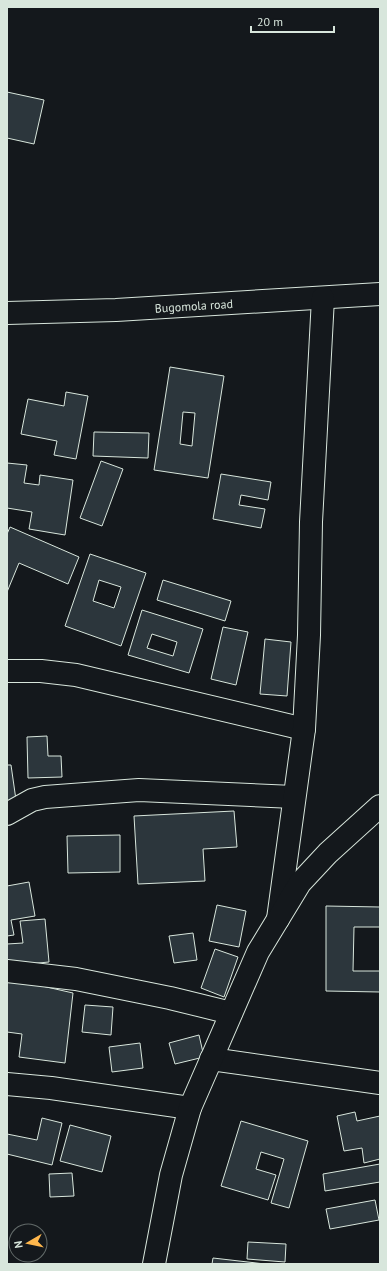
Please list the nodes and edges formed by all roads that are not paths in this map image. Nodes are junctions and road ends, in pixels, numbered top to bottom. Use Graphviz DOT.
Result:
graph roads {
  1 [pos="380,294"];
  2 [pos="323,298"];
  3 [pos="7,313"];
  4 [pos="7,671"];
  5 [pos="304,728"];
  6 [pos="294,797"];
  7 [pos="380,806"];
  8 [pos="7,814"];
  9 [pos="278,919"];
  10 [pos="7,971"];
  11 [pos="231,1013"];
  12 [pos="211,1059"];
  13 [pos="380,1082"];
  14 [pos="7,1084"];
  15 [pos="190,1108"];
  16 [pos="154,1264"];
  1 -- 2 [label="street, Bugomola road"];
  2 -- 3 [label="street, Bugomola road"];
  2 -- 5 [label="street"];
  4 -- 5 [label="street"];
  5 -- 6 [label="street"];
  6 -- 8 [label="street"];
  6 -- 9 [label="street"];
  7 -- 9 [label="street"];
  9 -- 11 [label="street"];
  10 -- 11 [label="street"];
  11 -- 12 [label="street"];
  12 -- 13 [label="street"];
  12 -- 15 [label="street"];
  14 -- 15 [label="street"];
  15 -- 16 [label="street"];
}
